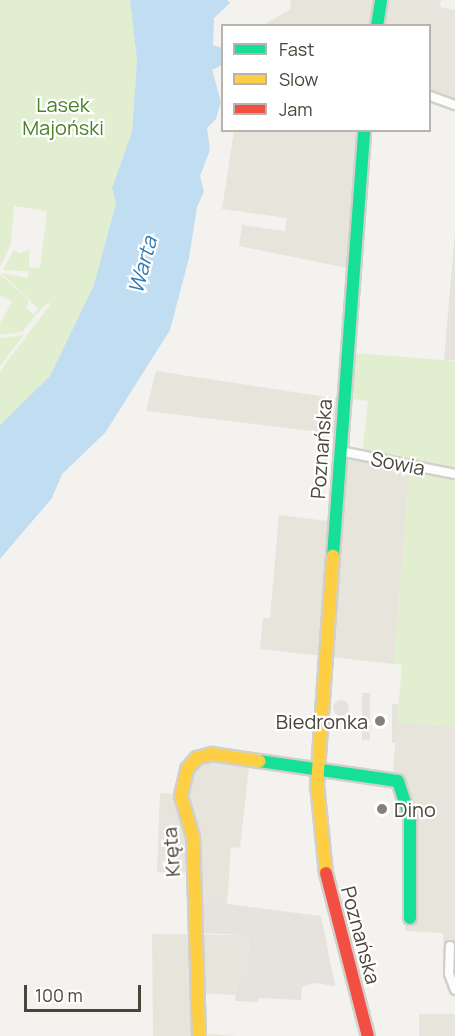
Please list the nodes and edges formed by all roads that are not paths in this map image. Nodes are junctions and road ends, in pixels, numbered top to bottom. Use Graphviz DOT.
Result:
graph roads {
  1 [pos="381,0"];
  2 [pos="377,24"];
  3 [pos="431,97"];
  4 [pos="455,105"];
  5 [pos="364,132"];
  6 [pos="340,451"];
  7 [pos="455,474"];
  8 [pos="317,771"];
  9 [pos="410,918"];
  10 [pos="450,946"];
  11 [pos="455,990"];
  12 [pos="199,1036"];
  13 [pos="368,1036"];
  1 -- 2 [label="street"];
  3 -- 4 [label="street"];
  5 -- 6 [label="street, Poznańska"];
  6 -- 7 [label="street, Sowia"];
  6 -- 8 [label="street, Poznańska"];
  8 -- 9 [label="street"];
  8 -- 12 [label="street, Kręta"];
  8 -- 13 [label="street, Poznańska"];
  10 -- 11 [label="street"];
}
